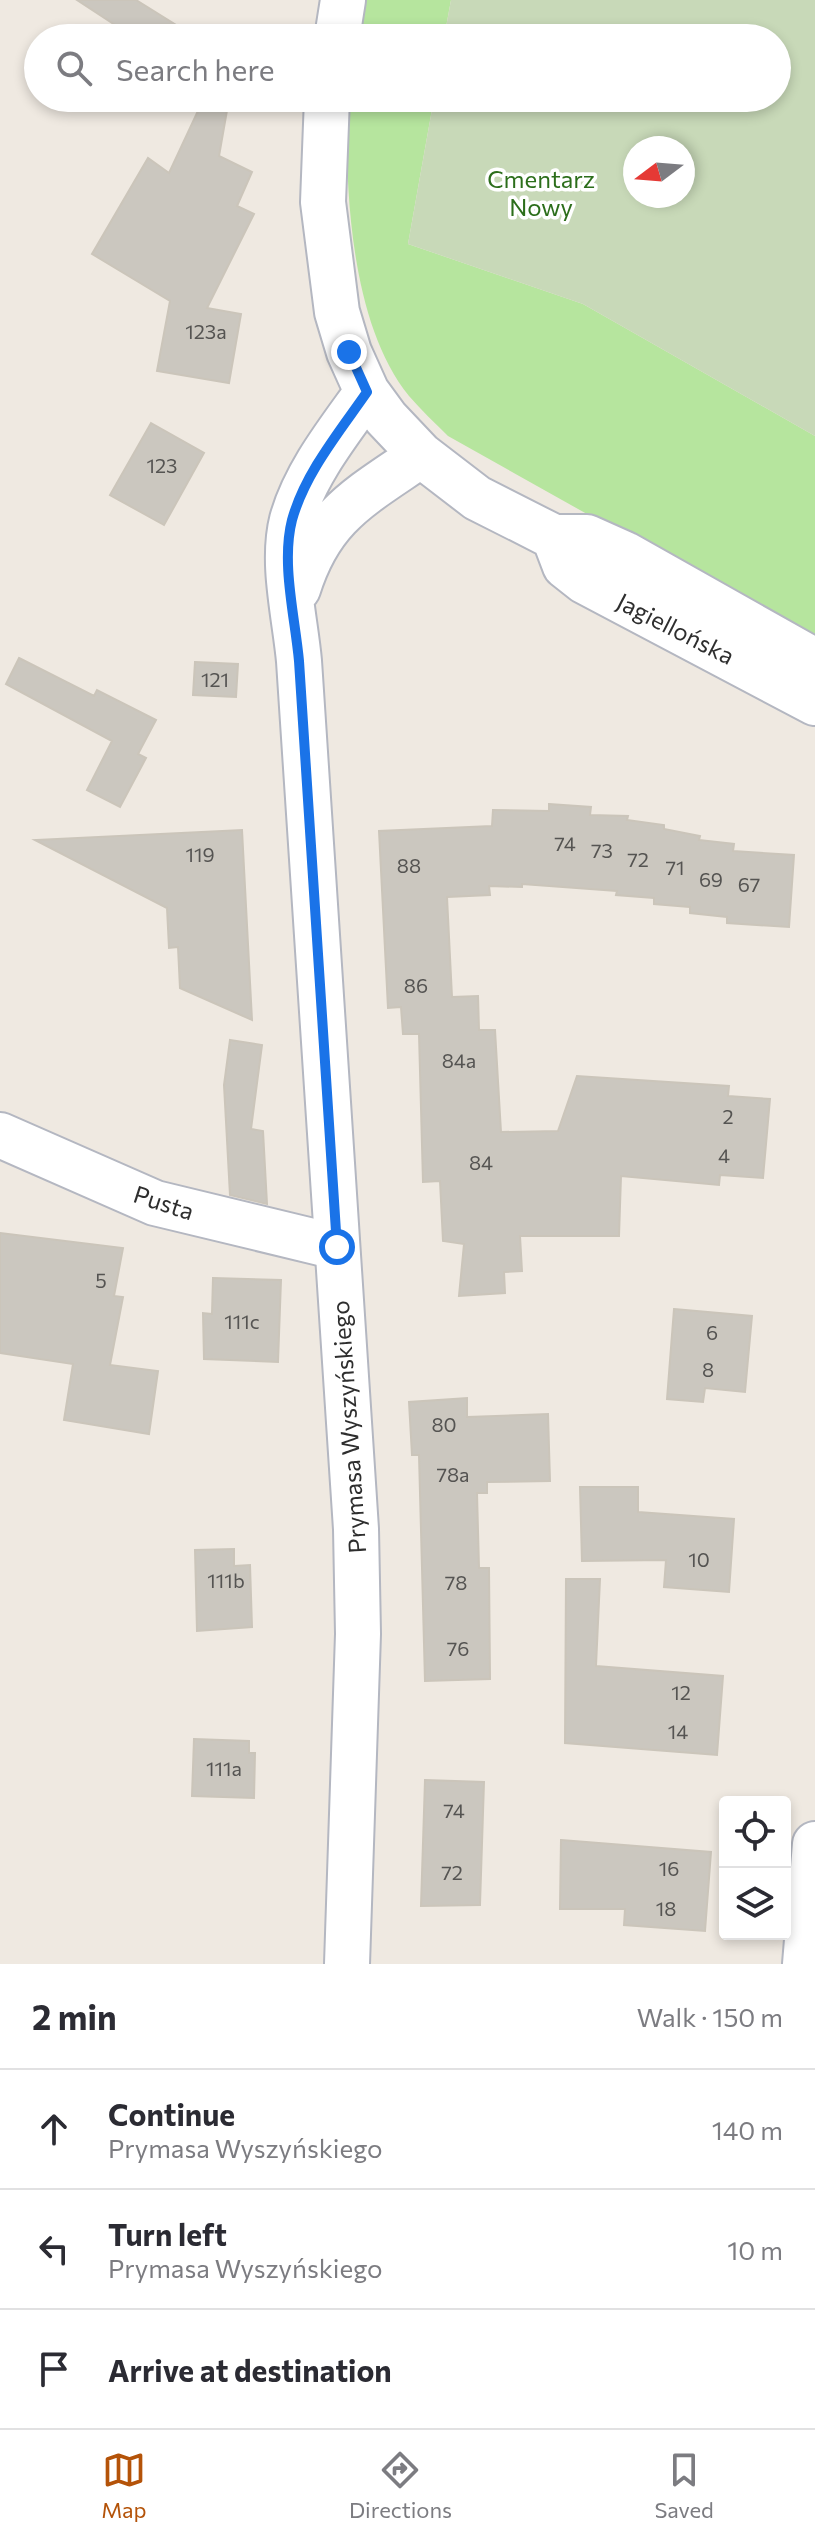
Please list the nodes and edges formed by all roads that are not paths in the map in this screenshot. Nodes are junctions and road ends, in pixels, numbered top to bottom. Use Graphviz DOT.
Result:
graph roads {
  1 [pos="343,0"];
  2 [pos="339,24"];
  3 [pos="326,112"];
  4 [pos="367,392"];
  5 [pos="421,455"];
  6 [pos="554,537"];
  7 [pos="294,603"];
  8 [pos="815,661"];
  9 [pos="815,703"];
  10 [pos="0,1135"];
  11 [pos="337,1247"];
  12 [pos="815,1844"];
  13 [pos="812,1908"];
  14 [pos="347,1964"];
  15 [pos="805,1964"];
  1 -- 2 [label="street"];
  3 -- 4 [label="street"];
  4 -- 5 [label="street"];
  4 -- 7 [label="street, Prymasa Wyszyńskiego"];
  5 -- 6 [label="street, Jagiellońska"];
  5 -- 7 [label="street, Prymasa Wyszyńskiego"];
  6 -- 8 [label="street, Jagiellońska"];
  6 -- 9 [label="street, Jagiellońska"];
  7 -- 11 [label="street, Prymasa Wyszyńskiego"];
  10 -- 11 [label="street, Pusta"];
  11 -- 14 [label="street, Prymasa Wyszyńskiego"];
  12 -- 13 [label="street"];
  13 -- 15 [label="street"];
}
